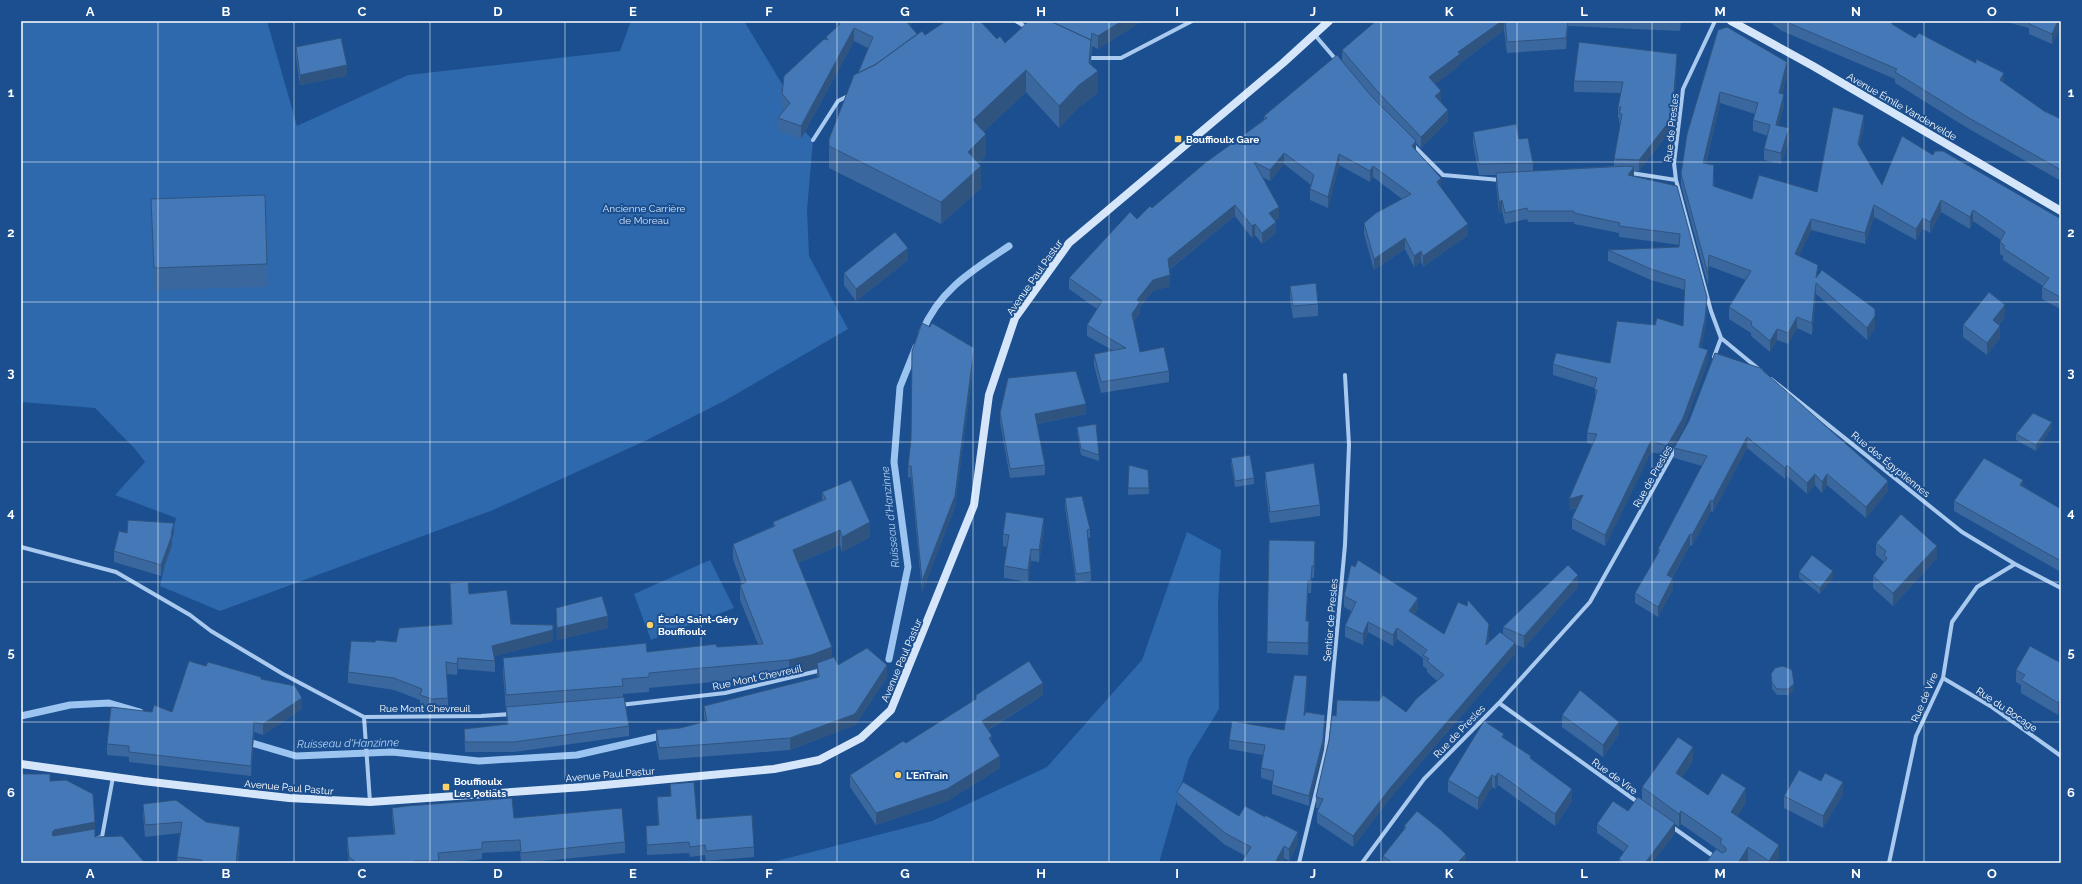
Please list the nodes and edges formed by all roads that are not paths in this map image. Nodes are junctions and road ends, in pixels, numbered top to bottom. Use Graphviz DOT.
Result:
graph roads {
  1 [pos="1016,21"];
  2 [pos="1192,21"];
  3 [pos="1329,21"];
  4 [pos="1715,21"];
  5 [pos="1731,21"];
  6 [pos="1032,31"];
  7 [pos="1314,34"];
  8 [pos="1083,54"];
  9 [pos="1340,64"];
  10 [pos="856,92"];
  11 [pos="1406,138"];
  12 [pos="813,140"];
  13 [pos="1627,173"];
  14 [pos="1509,180"];
  15 [pos="1676,180"];
  16 [pos="2061,211"];
  17 [pos="1721,338"];
  18 [pos="1713,360"];
  19 [pos="1345,375"];
  20 [pos="1679,444"];
  21 [pos="21,546"];
  22 [pos="2015,564"];
  23 [pos="2061,588"];
  24 [pos="827,668"];
  25 [pos="1943,678"];
  26 [pos="1499,702"];
  27 [pos="616,705"];
  28 [pos="521,713"];
  29 [pos="364,717"];
  30 [pos="2061,756"];
  31 [pos="21,764"];
  32 [pos="113,777"];
  33 [pos="370,802"];
  34 [pos="1646,808"];
  35 [pos="1665,822"];
  36 [pos="96,838"];
  37 [pos="1299,863"];
  38 [pos="1362,863"];
  39 [pos="1723,863"];
  40 [pos="1889,863"];
  1 -- 6 [label="street"];
  2 -- 8 [label="street"];
  3 -- 7 [label="main road, Avenue Paul Pastur"];
  4 -- 15 [label="street, Rue de Presles"];
  5 -- 16 [label="main road, Avenue Émile Vandervelde"];
  7 -- 9 [label="street"];
  7 -- 33 [label="main road, Avenue Paul Pastur"];
  10 -- 12 [label="street"];
  11 -- 14 [label="street"];
  13 -- 15 [label="street"];
  15 -- 17 [label="street, Rue de Presles"];
  17 -- 18 [label="street"];
  17 -- 22 [label="street, Rue des Égyptiennes"];
  19 -- 37 [label="street, Sentier de Presles"];
  20 -- 26 [label="street, Rue de Presles"];
  21 -- 29 [label="street, Rue Mont Chevreuil"];
  22 -- 23 [label="street, Rue des Égyptiennes"];
  22 -- 25 [label="street, Rue de Vire"];
  24 -- 27 [label="street, Rue Mont Chevreuil"];
  25 -- 30 [label="street, Rue du Bocage"];
  25 -- 40 [label="street, Rue de Vire"];
  26 -- 34 [label="street, Rue de Vire"];
  26 -- 38 [label="street, Rue de Presles"];
  28 -- 29 [label="street, Rue Mont Chevreuil"];
  29 -- 33 [label="street"];
  31 -- 32 [label="main road, Avenue Paul Pastur"];
  32 -- 33 [label="main road, Avenue Paul Pastur"];
  32 -- 36 [label="street"];
  35 -- 39 [label="street"];
}
